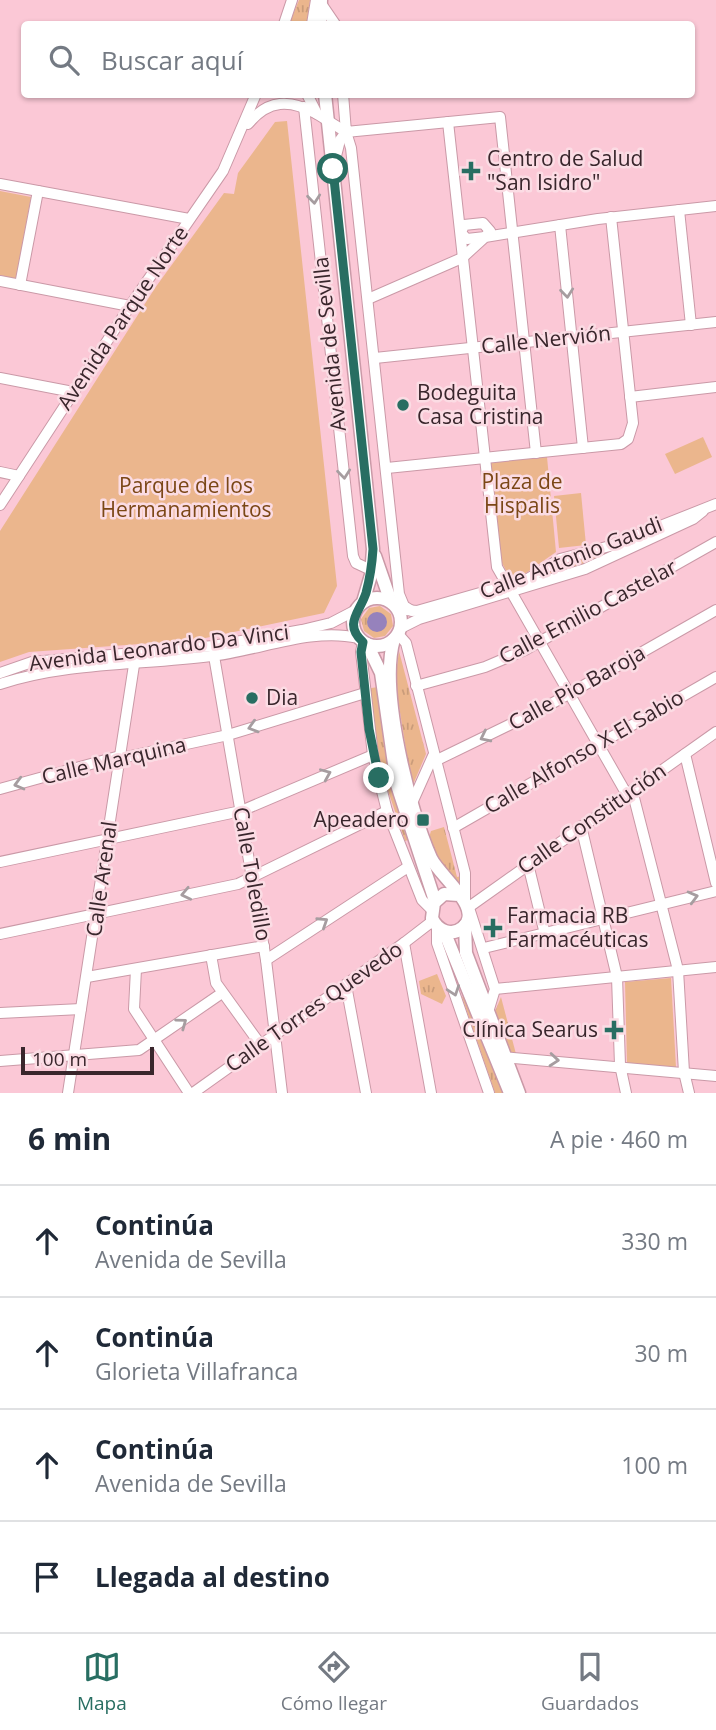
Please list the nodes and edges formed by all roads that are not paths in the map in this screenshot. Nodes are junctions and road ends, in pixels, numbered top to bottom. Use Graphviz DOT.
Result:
graph roads {
  1 [pos="292,0"];
  2 [pos="319,1"];
  3 [pos="285,21"];
  4 [pos="313,21"];
  5 [pos="320,21"];
  6 [pos="333,21"];
  7 [pos="255,98"];
  8 [pos="310,98"];
  9 [pos="324,98"];
  10 [pos="343,98"];
  11 [pos="304,107"];
  12 [pos="322,117"];
  13 [pos="448,122"];
  14 [pos="243,130"];
  15 [pos="346,132"];
  16 [pos="333,169"];
  17 [pos="0,184"];
  18 [pos="38,191"];
  19 [pos="716,205"];
  20 [pos="679,210"];
  21 [pos="611,217"];
  22 [pos="189,219"];
  23 [pos="560,225"];
  24 [pos="460,232"];
  25 [pos="512,233"];
  26 [pos="485,237"];
  27 [pos="462,258"];
  28 [pos="0,281"];
  29 [pos="20,285"];
  30 [pos="368,299"];
  31 [pos="130,306"];
  32 [pos="716,322"];
  33 [pos="691,325"];
  34 [pos="624,332"];
  35 [pos="572,337"];
  36 [pos="524,342"];
  37 [pos="471,347"];
  38 [pos="375,358"];
  39 [pos="0,378"];
  40 [pos="716,387"];
  41 [pos="72,392"];
  42 [pos="630,397"];
  43 [pos="583,448"];
  44 [pos="536,453"];
  45 [pos="484,458"];
  46 [pos="387,468"];
  47 [pos="0,472"];
  48 [pos="19,476"];
  49 [pos="0,505"];
  50 [pos="713,507"];
  51 [pos="716,542"];
  52 [pos="373,549"];
  53 [pos="372,570"];
  54 [pos="398,582"];
  55 [pos="510,589"];
  56 [pos="393,604"];
  57 [pos="359,606"];
  58 [pos="716,610"];
  59 [pos="412,611"];
  60 [pos="402,634"];
  61 [pos="363,641"];
  62 [pos="540,642"];
  63 [pos="214,656"];
  64 [pos="134,665"];
  65 [pos="0,673"];
  66 [pos="716,677"];
  67 [pos="0,684"];
  68 [pos="416,686"];
  69 [pos="570,692"];
  70 [pos="365,693"];
  71 [pos="716,732"];
  72 [pos="228,735"];
  73 [pos="598,744"];
  74 [pos="685,754"];
  75 [pos="120,755"];
  76 [pos="373,755"];
  77 [pos="434,758"];
  78 [pos="0,789"];
  79 [pos="629,791"];
  80 [pos="412,803"];
  81 [pos="241,811"];
  82 [pos="387,811"];
  83 [pos="581,826"];
  84 [pos="453,828"];
  85 [pos="107,839"];
  86 [pos="0,862"];
  87 [pos="528,864"];
  88 [pos="408,867"];
  89 [pos="252,878"];
  90 [pos="716,883"];
  91 [pos="716,891"];
  92 [pos="466,903"];
  93 [pos="661,906"];
  94 [pos="97,912"];
  95 [pos="436,917"];
  96 [pos="603,920"];
  97 [pos="465,925"];
  98 [pos="0,934"];
  99 [pos="545,934"];
  100 [pos="404,943"];
  101 [pos="264,946"];
  102 [pos="484,948"];
  103 [pos="211,956"];
  104 [pos="266,960"];
  105 [pos="716,967"];
  106 [pos="136,969"];
  107 [pos="678,970"];
  108 [pos="87,977"];
  109 [pos="617,977"];
  110 [pos="346,985"];
  111 [pos="495,989"];
  112 [pos="222,993"];
  113 [pos="81,1009"];
  114 [pos="488,1012"];
  115 [pos="0,1013"];
  116 [pos="278,1035"];
  117 [pos="153,1043"];
  118 [pos="260,1044"];
  119 [pos="493,1047"];
  120 [pos="72,1057"];
  121 [pos="507,1058"];
  122 [pos="0,1061"];
  123 [pos="620,1065"];
  124 [pos="684,1072"];
  125 [pos="716,1076"];
  126 [pos="68,1093"];
  127 [pos="191,1093"];
  128 [pos="282,1093"];
  129 [pos="366,1093"];
  130 [pos="431,1093"];
  131 [pos="489,1093"];
  132 [pos="510,1093"];
  133 [pos="519,1093"];
  134 [pos="626,1093"];
  135 [pos="689,1093"];
  1 -- 3 [label="street"];
  2 -- 4 [label="street"];
  2 -- 5 [label="main road"];
  2 -- 6 [label="street"];
  7 -- 14 [label="street, Avenida Parque Norte"];
  8 -- 12 [label="street"];
  9 -- 12 [label="main road, Avenida de Sevilla"];
  10 -- 15 [label="street, Avenida de Sevilla"];
  11 -- 12 [label="street"];
  11 -- 14 [label="street"];
  11 -- 53 [label="street, Avenida de Sevilla, one-way"];
  12 -- 15 [label="street"];
  12 -- 16 [label="main road, Avenida de Sevilla"];
  13 -- 15 [label="street"];
  13 -- 24 [label="street"];
  13 -- 25 [label="street"];
  14 -- 22 [label="street, Avenida Parque Norte"];
  15 -- 16 [label="street"];
  15 -- 30 [label="street, Avenida de Sevilla"];
  16 -- 52 [label="main road, Avenida de Sevilla"];
  17 -- 18 [label="street"];
  18 -- 22 [label="street"];
  18 -- 29 [label="street"];
  19 -- 20 [label="street"];
  20 -- 21 [label="street"];
  20 -- 33 [label="street"];
  21 -- 23 [label="street"];
  21 -- 34 [label="street"];
  22 -- 31 [label="street, Avenida Parque Norte"];
  23 -- 25 [label="street"];
  23 -- 35 [label="street, one-way"];
  24 -- 26 [label="street"];
  24 -- 27 [label="street"];
  25 -- 26 [label="street"];
  25 -- 36 [label="street"];
  26 -- 27 [label="street"];
  27 -- 30 [label="street"];
  27 -- 37 [label="street"];
  28 -- 29 [label="street"];
  29 -- 31 [label="street"];
  30 -- 38 [label="street, Avenida de Sevilla"];
  31 -- 41 [label="street, Avenida Parque Norte"];
  32 -- 33 [label="street, Calle Nervión"];
  33 -- 34 [label="street, Calle Nervión"];
  34 -- 35 [label="street, Calle Nervión"];
  34 -- 42 [label="street"];
  35 -- 36 [label="street, Calle Nervión"];
  35 -- 43 [label="street"];
  36 -- 37 [label="street, Calle Nervión"];
  36 -- 44 [label="street"];
  37 -- 38 [label="street, Calle Nervión"];
  37 -- 45 [label="street"];
  38 -- 46 [label="street, Avenida de Sevilla"];
  39 -- 41 [label="street"];
  40 -- 42 [label="street"];
  41 -- 48 [label="street, Avenida Parque Norte"];
  42 -- 43 [label="street"];
  43 -- 44 [label="street"];
  44 -- 45 [label="street"];
  45 -- 46 [label="street"];
  45 -- 55 [label="street"];
  46 -- 54 [label="street, Avenida de Sevilla"];
  47 -- 48 [label="street"];
  48 -- 49 [label="street, Avenida Parque Norte"];
  50 -- 55 [label="street, Calle Antonio Gaudi"];
  50 -- 55 [label="street, Calle Antonio Gaudi"];
  51 -- 62 [label="street, Calle Emilio Castelar"];
  52 -- 53 [label="main road, Avenida de Sevilla"];
  52 -- 56 [label="main road, Avenida de Sevilla"];
  53 -- 57 [label="main road, Avenida de Sevilla"];
  54 -- 56 [label="street"];
  54 -- 59 [label="street"];
  55 -- 59 [label="street, Calle Antonio Gaudi"];
  55 -- 60 [label="street, Calle Antonio Gaudi"];
  55 -- 62 [label="street"];
  56 -- 57 [label="main road"];
  56 -- 59 [label="street"];
  56 -- 60 [label="main road"];
  57 -- 61 [label="main road"];
  57 -- 65 [label="street, Avenida Leonardo Da Vinci"];
  58 -- 69 [label="street, Calle Pio Baroja"];
  60 -- 61 [label="main road"];
  60 -- 68 [label="street"];
  60 -- 80 [label="main road"];
  61 -- 63 [label="street, Avenida Leonardo Da Vinci"];
  61 -- 70 [label="street"];
  61 -- 95 [label="main road"];
  62 -- 68 [label="street, Calle Emilio Castelar"];
  62 -- 69 [label="street"];
  63 -- 64 [label="street, Avenida Leonardo Da Vinci"];
  63 -- 72 [label="street, Calle Toledillo"];
  64 -- 67 [label="street, Avenida Leonardo Da Vinci"];
  64 -- 75 [label="street, Calle Arenal"];
  66 -- 73 [label="street, Calle Alfonso X El Sabio"];
  68 -- 77 [label="street"];
  69 -- 73 [label="street"];
  69 -- 77 [label="street, Calle Pio Baroja, one-way"];
  70 -- 72 [label="street, Calle Marquina, one-way"];
  70 -- 76 [label="street"];
  71 -- 74 [label="street, Calle Constitución"];
  72 -- 75 [label="street, Calle Marquina"];
  72 -- 81 [label="street, Calle Toledillo"];
  73 -- 79 [label="street"];
  73 -- 84 [label="street, Calle Alfonso X El Sabio"];
  74 -- 79 [label="street, Calle Constitución"];
  74 -- 90 [label="street"];
  75 -- 78 [label="street, Calle Marquina, one-way"];
  75 -- 85 [label="street, Calle Arenal"];
  81 -- 76 [label="street, one-way"];
  76 -- 82 [label="street"];
  77 -- 80 [label="street"];
  77 -- 84 [label="street"];
  79 -- 83 [label="street, Calle Constitución"];
  79 -- 93 [label="street"];
  80 -- 92 [label="main road"];
  81 -- 85 [label="street"];
  81 -- 89 [label="street, Calle Toledillo"];
  82 -- 88 [label="street"];
  82 -- 89 [label="street"];
  83 -- 87 [label="street, Calle Constitución"];
  83 -- 96 [label="street"];
  84 -- 92 [label="street"];
  85 -- 86 [label="street"];
  85 -- 94 [label="street, Calle Arenal"];
  87 -- 92 [label="street, Calle Constitución"];
  87 -- 99 [label="street"];
  88 -- 95 [label="street"];
  104 -- 88 [label="street, one-way"];
  89 -- 94 [label="street, one-way"];
  89 -- 101 [label="street, Calle Toledillo"];
  93 -- 91 [label="street, one-way"];
  92 -- 95 [label="main road"];
  92 -- 97 [label="main road"];
  92 -- 102 [label="street"];
  93 -- 96 [label="street"];
  93 -- 107 [label="street"];
  94 -- 98 [label="street"];
  94 -- 108 [label="street, Calle Arenal"];
  95 -- 97 [label="main road"];
  95 -- 100 [label="street, Calle Torres Quevedo"];
  95 -- 119 [label="main road"];
  95 -- 131 [label="street, one-way"];
  96 -- 99 [label="street"];
  96 -- 109 [label="street"];
  97 -- 114 [label="main road"];
  99 -- 102 [label="street"];
  100 -- 110 [label="street, Calle Torres Quevedo"];
  100 -- 130 [label="street"];
  101 -- 103 [label="street"];
  101 -- 104 [label="street, Calle Toledillo"];
  102 -- 111 [label="street"];
  103 -- 106 [label="street"];
  103 -- 112 [label="street"];
  104 -- 116 [label="street, Calle Toledillo"];
  105 -- 107 [label="street"];
  106 -- 108 [label="street"];
  106 -- 117 [label="street"];
  107 -- 109 [label="street"];
  107 -- 124 [label="street"];
  108 -- 113 [label="street, Calle Arenal"];
  109 -- 111 [label="street"];
  109 -- 123 [label="street"];
  110 -- 116 [label="street, Calle Torres Quevedo"];
  110 -- 129 [label="street"];
  111 -- 114 [label="street"];
  117 -- 112 [label="street, one-way"];
  112 -- 118 [label="street"];
  113 -- 115 [label="street"];
  113 -- 120 [label="street, Calle Arenal"];
  114 -- 121 [label="main road"];
  116 -- 118 [label="street, Calle Torres Quevedo"];
  116 -- 128 [label="street, Calle Toledillo"];
  117 -- 120 [label="street"];
  117 -- 127 [label="street"];
  118 -- 127 [label="street, Calle Torres Quevedo"];
  119 -- 121 [label="street"];
  119 -- 132 [label="main road"];
  120 -- 122 [label="street"];
  120 -- 126 [label="street, Calle Arenal"];
  121 -- 123 [label="street, one-way"];
  121 -- 133 [label="main road"];
  123 -- 124 [label="street"];
  123 -- 134 [label="street"];
  124 -- 125 [label="street"];
  124 -- 135 [label="street"];
}
